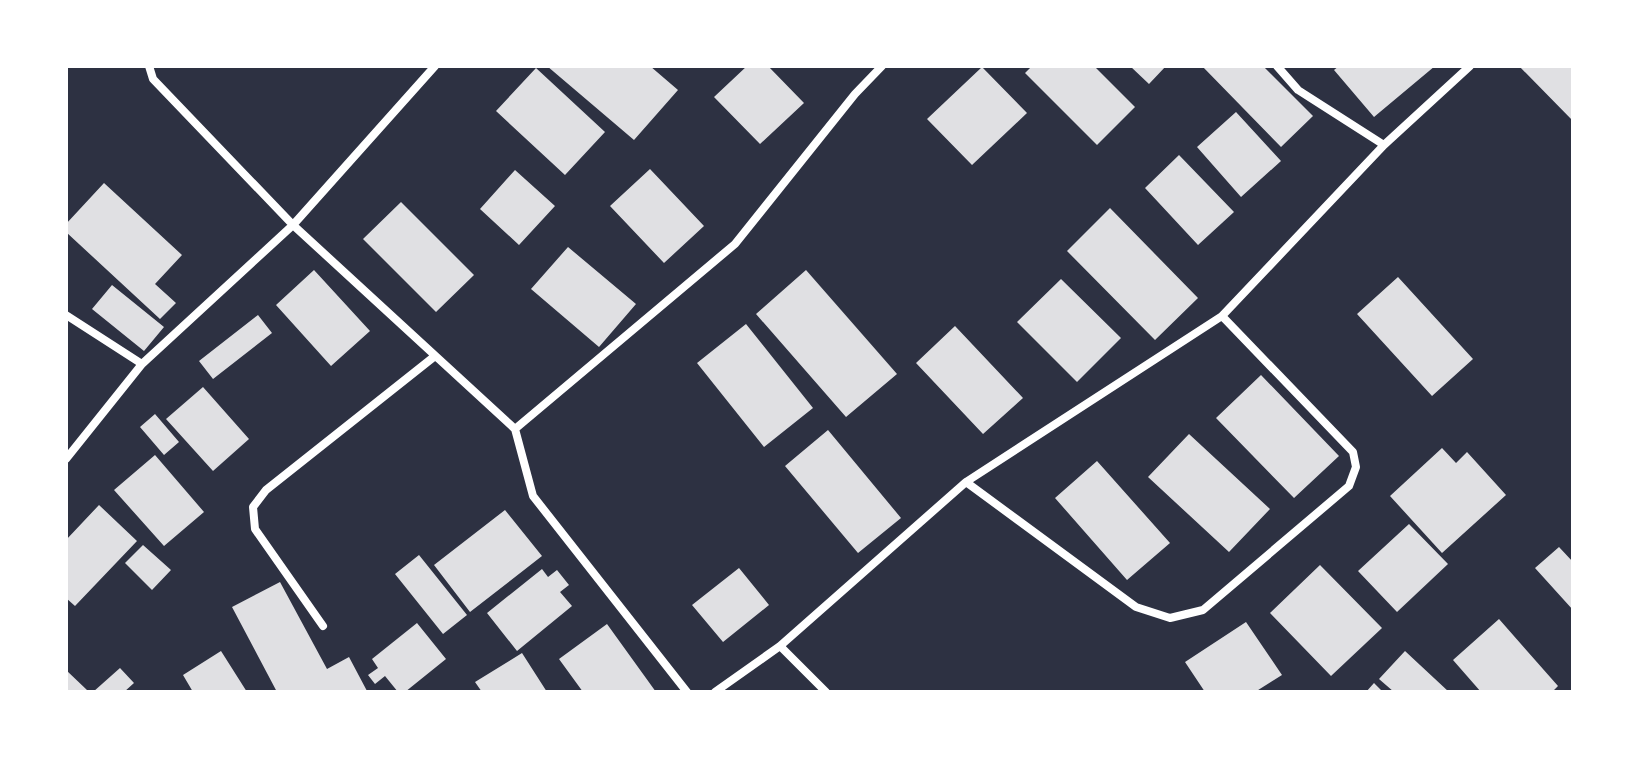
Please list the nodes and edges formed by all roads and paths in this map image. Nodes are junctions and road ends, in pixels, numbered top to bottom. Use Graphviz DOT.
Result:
graph roads {
  1 [pos="149,66"];
  2 [pos="435,66"];
  3 [pos="882,66"];
  4 [pos="1277,66"];
  5 [pos="1470,66"];
  6 [pos="1384,145"];
  7 [pos="293,225"];
  8 [pos="66,315"];
  9 [pos="1222,316"];
  10 [pos="435,356"];
  11 [pos="142,364"];
  12 [pos="515,429"];
  13 [pos="66,459"];
  14 [pos="966,482"];
  15 [pos="323,626"];
  16 [pos="780,646"];
  17 [pos="687,692"];
  18 [pos="715,692"];
  19 [pos="826,692"];
  1 -- 7 [label="street"];
  2 -- 7 [label="street"];
  3 -- 12 [label="street"];
  4 -- 6 [label="street"];
  5 -- 6 [label="street"];
  6 -- 9 [label="street"];
  7 -- 10 [label="street"];
  7 -- 11 [label="street"];
  8 -- 11 [label="street"];
  9 -- 14 [label="street"];
  9 -- 14 [label="street"];
  10 -- 12 [label="street"];
  10 -- 15 [label="street"];
  11 -- 13 [label="street"];
  12 -- 17 [label="street"];
  14 -- 16 [label="street"];
  16 -- 18 [label="street"];
  16 -- 19 [label="street"];
}
